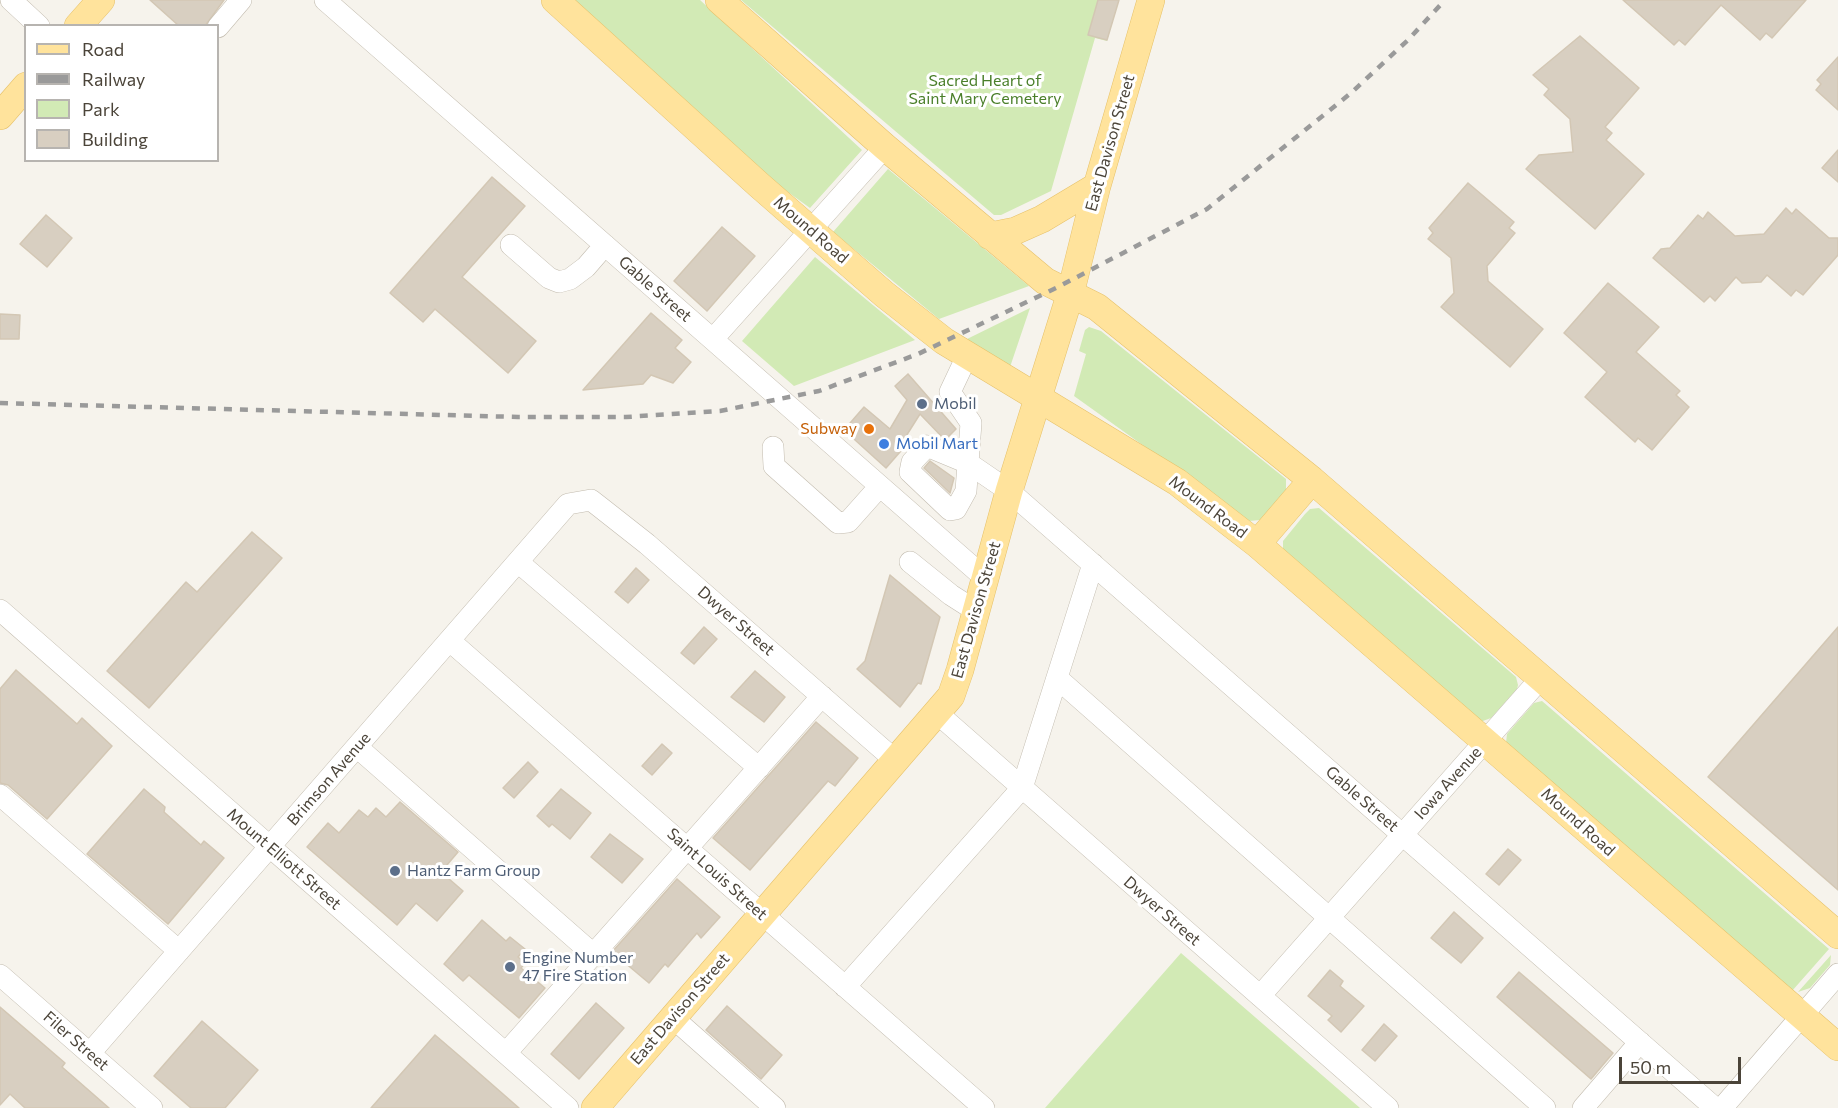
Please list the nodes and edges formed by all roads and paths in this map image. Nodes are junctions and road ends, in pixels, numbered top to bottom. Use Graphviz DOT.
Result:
graph roads {
  1 [pos="10,0"];
  2 [pos="100,0"];
  3 [pos="241,0"];
  4 [pos="325,0"];
  5 [pos="555,0"];
  6 [pos="719,0"];
  7 [pos="1151,0"];
  8 [pos="37,24"];
  9 [pos="80,24"];
  10 [pos="219,26"];
  11 [pos="24,88"];
  12 [pos="0,116"];
  13 [pos="885,147"];
  14 [pos="1097,186"];
  15 [pos="812,229"];
  16 [pos="990,236"];
  17 [pos="511,245"];
  18 [pos="605,245"];
  19 [pos="1070,295"];
  20 [pos="713,339"];
  21 [pos="967,356"];
  22 [pos="1038,399"];
  23 [pos="773,447"];
  24 [pos="968,463"];
  25 [pos="1312,480"];
  26 [pos="880,486"];
  27 [pos="1010,491"];
  28 [pos="933,494"];
  29 [pos="568,504"];
  30 [pos="916,518"];
  31 [pos="1257,544"];
  32 [pos="518,562"];
  33 [pos="910,562"];
  34 [pos="1093,564"];
  35 [pos="985,578"];
  36 [pos="0,610"];
  37 [pos="976,611"];
  38 [pos="450,641"];
  39 [pos="1057,678"];
  40 [pos="1541,678"];
  41 [pos="822,696"];
  42 [pos="937,713"];
  43 [pos="1486,740"];
  44 [pos="357,747"];
  45 [pos="896,761"];
  46 [pos="759,768"];
  47 [pos="1022,788"];
  48 [pos="0,795"];
  49 [pos="1403,835"];
  50 [pos="270,847"];
  51 [pos="688,848"];
  52 [pos="762,915"];
  53 [pos="1329,918"];
  54 [pos="1838,935"];
  55 [pos="179,951"];
  56 [pos="594,955"];
  57 [pos="1838,974"];
  58 [pos="0,975"];
  59 [pos="845,987"];
  60 [pos="1260,996"];
  61 [pos="1802,1016"];
  62 [pos="672,1017"];
  63 [pos="1640,1042"];
  64 [pos="1838,1047"];
  65 [pos="90,1053"];
  66 [pos="506,1053"];
  67 [pos="152,1108"];
  68 [pos="568,1108"];
  69 [pos="595,1108"];
  70 [pos="775,1108"];
  71 [pos="984,1108"];
  72 [pos="1388,1108"];
  73 [pos="1545,1108"];
  74 [pos="1583,1108"];
  75 [pos="1714,1108"];
  76 [pos="1722,1108"];
  1 -- 8 [label="street"];
  2 -- 9 [label="main road"];
  3 -- 10 [label="street"];
  4 -- 18 [label="street, Gable Street"];
  5 -- 15 [label="main road, Mound Road"];
  6 -- 13 [label="main road"];
  7 -- 14 [label="main road, East Davison Street"];
  11 -- 12 [label="main road"];
  13 -- 15 [label="street"];
  13 -- 16 [label="main road"];
  14 -- 16 [label="main road"];
  14 -- 19 [label="main road, East Davison Street"];
  15 -- 20 [label="street"];
  15 -- 21 [label="main road, Mound Road"];
  16 -- 19 [label="main road"];
  17 -- 18 [label="street"];
  18 -- 20 [label="street, Gable Street"];
  19 -- 22 [label="main road, East Davison Street"];
  19 -- 25 [label="main road"];
  20 -- 26 [label="street, Gable Street"];
  21 -- 22 [label="main road, Mound Road"];
  21 -- 24 [label="street"];
  22 -- 27 [label="main road, East Davison Street"];
  22 -- 31 [label="main road, Mound Road"];
  23 -- 26 [label="street"];
  24 -- 27 [label="street, Gable Street"];
  24 -- 28 [label="street"];
  24 -- 28 [label="street, Gable Street"];
  25 -- 31 [label="main road"];
  25 -- 40 [label="main road"];
  26 -- 30 [label="street, Gable Street"];
  27 -- 34 [label="street, Gable Street"];
  27 -- 35 [label="main road, East Davison Street"];
  28 -- 30 [label="street"];
  29 -- 32 [label="street, Brimson Avenue"];
  29 -- 41 [label="street, Dwyer Street"];
  30 -- 35 [label="street, Gable Street"];
  31 -- 43 [label="main road, Mound Road"];
  32 -- 38 [label="street, Brimson Avenue"];
  32 -- 46 [label="street"];
  33 -- 37 [label="street"];
  34 -- 39 [label="street"];
  34 -- 49 [label="street, Gable Street"];
  35 -- 37 [label="main road, East Davison Street"];
  36 -- 50 [label="street, Mount Elliott Street"];
  37 -- 42 [label="main road, East Davison Street"];
  38 -- 44 [label="street, Brimson Avenue"];
  38 -- 51 [label="street, Saint Louis Street"];
  39 -- 47 [label="street"];
  39 -- 53 [label="street"];
  40 -- 43 [label="street, Iowa Avenue"];
  40 -- 54 [label="main road"];
  41 -- 45 [label="street, Dwyer Street"];
  41 -- 46 [label="street"];
  42 -- 45 [label="main road, East Davison Street"];
  42 -- 47 [label="street, Dwyer Street"];
  43 -- 49 [label="street, Iowa Avenue"];
  43 -- 61 [label="main road, Mound Road"];
  44 -- 50 [label="street, Brimson Avenue"];
  44 -- 56 [label="street"];
  45 -- 52 [label="main road, East Davison Street"];
  46 -- 51 [label="street"];
  47 -- 59 [label="street"];
  47 -- 60 [label="street, Dwyer Street"];
  48 -- 55 [label="street"];
  49 -- 53 [label="street, Iowa Avenue"];
  49 -- 63 [label="street, Gable Street"];
  50 -- 55 [label="street, Brimson Avenue"];
  50 -- 66 [label="street, Mount Elliott Street"];
  51 -- 52 [label="street, Saint Louis Street"];
  51 -- 56 [label="street"];
  52 -- 59 [label="street, Saint Louis Street"];
  52 -- 62 [label="main road, East Davison Street"];
  53 -- 60 [label="street, Iowa Avenue"];
  53 -- 73 [label="street"];
  55 -- 65 [label="street, Brimson Avenue"];
  56 -- 66 [label="street"];
  57 -- 61 [label="street"];
  58 -- 65 [label="street, Filer Street"];
  59 -- 71 [label="street, Saint Louis Street"];
  60 -- 72 [label="street, Dwyer Street"];
  61 -- 64 [label="main road, Mound Road"];
  61 -- 76 [label="street"];
  62 -- 69 [label="main road, East Davison Street"];
  62 -- 70 [label="street"];
  63 -- 74 [label="street"];
  63 -- 75 [label="street, Gable Street"];
  65 -- 67 [label="street, Filer Street"];
  66 -- 68 [label="street, Mount Elliott Street"];
}
